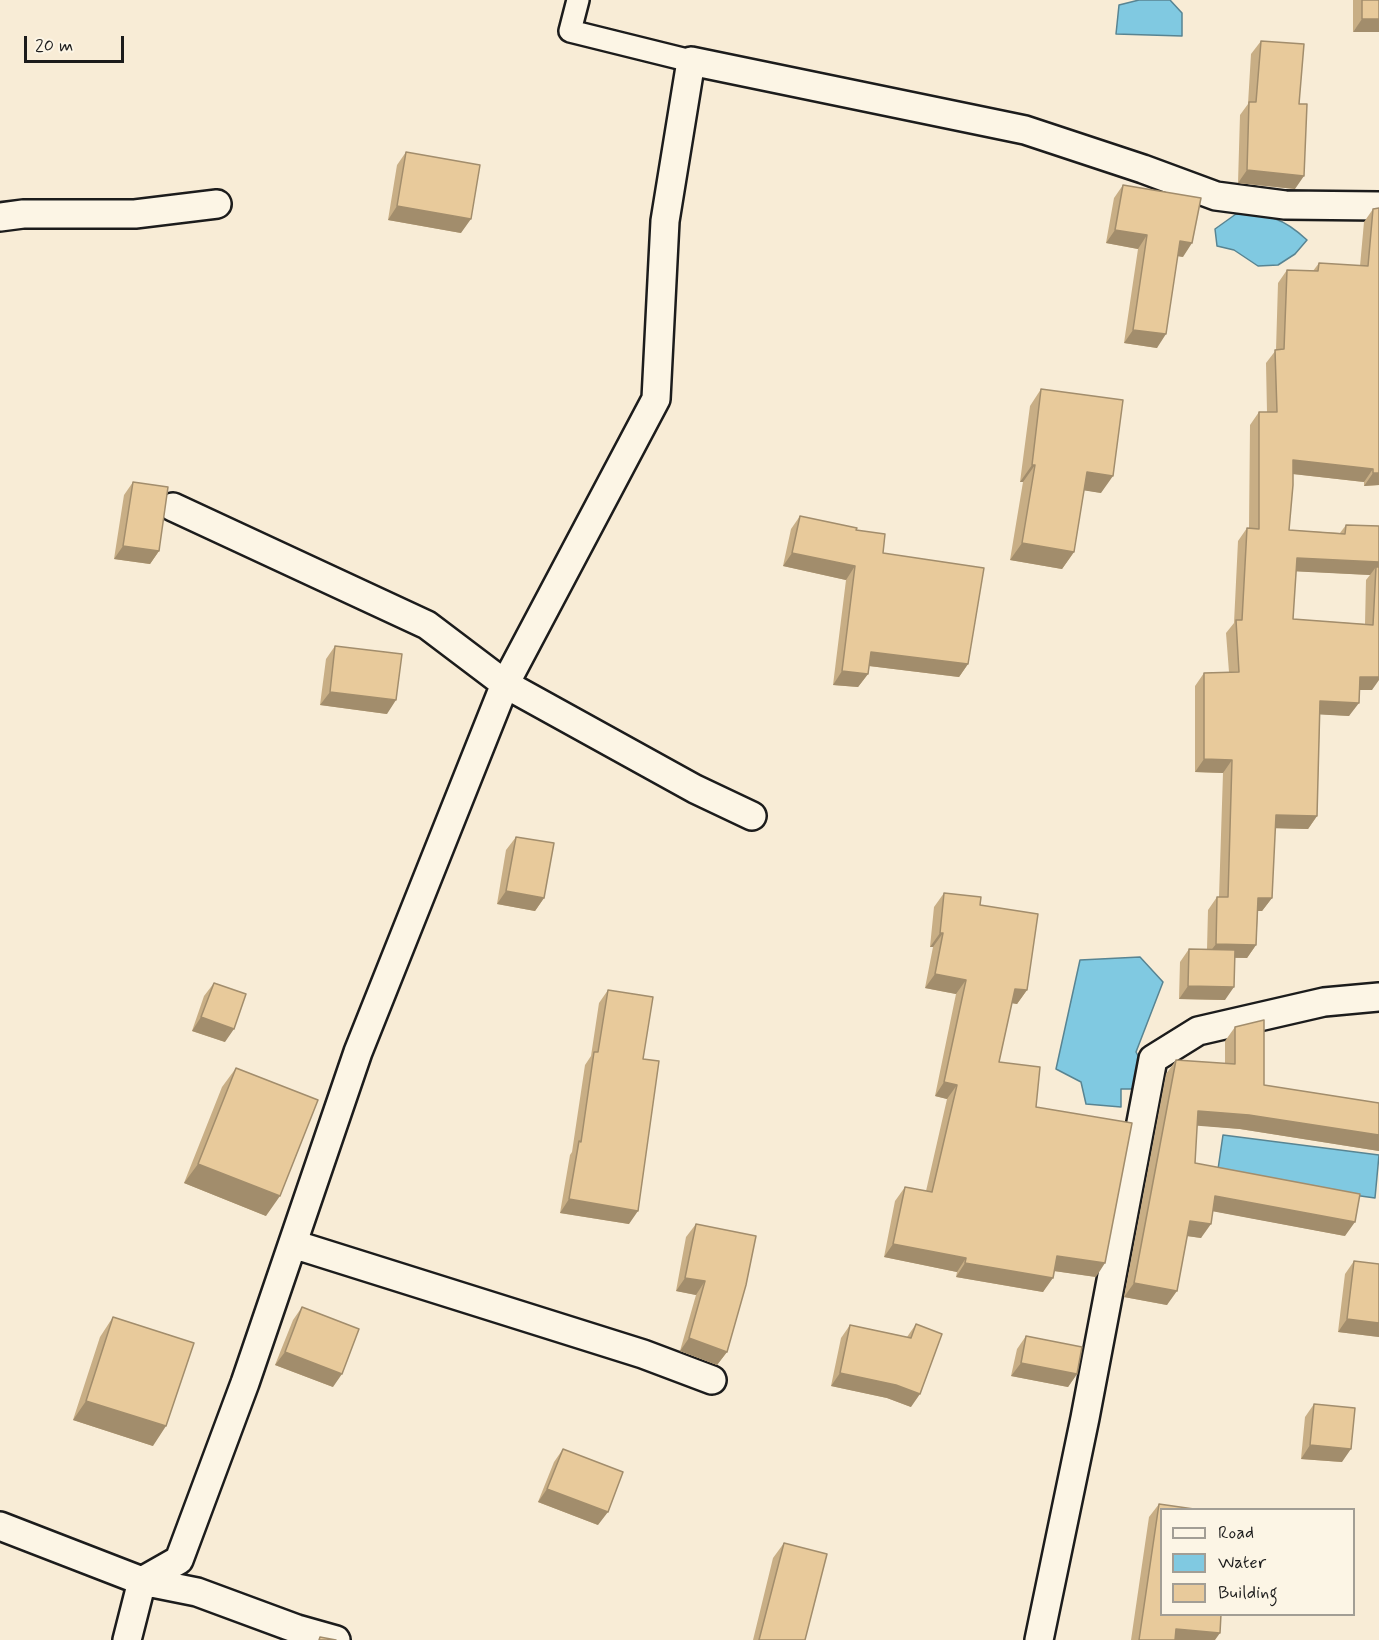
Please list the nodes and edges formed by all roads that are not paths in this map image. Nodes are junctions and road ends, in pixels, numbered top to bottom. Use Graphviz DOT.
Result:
graph roads {
  1 [pos="578,0"];
  2 [pos="691,61"];
  3 [pos="217,204"];
  4 [pos="1379,206"];
  5 [pos="0,217"];
  6 [pos="173,507"];
  7 [pos="505,684"];
  8 [pos="752,816"];
  9 [pos="1379,997"];
  10 [pos="293,1244"];
  11 [pos="712,1380"];
  12 [pos="0,1526"];
  13 [pos="142,1581"];
  14 [pos="127,1640"];
  15 [pos="336,1640"];
  16 [pos="1039,1640"];
  1 -- 2 [label="street"];
  2 -- 4 [label="street"];
  2 -- 7 [label="street"];
  3 -- 5 [label="street"];
  6 -- 7 [label="street"];
  7 -- 8 [label="street"];
  7 -- 10 [label="street"];
  9 -- 16 [label="street"];
  10 -- 11 [label="street"];
  10 -- 13 [label="street"];
  12 -- 13 [label="street"];
  13 -- 14 [label="street"];
  13 -- 15 [label="street"];
}
